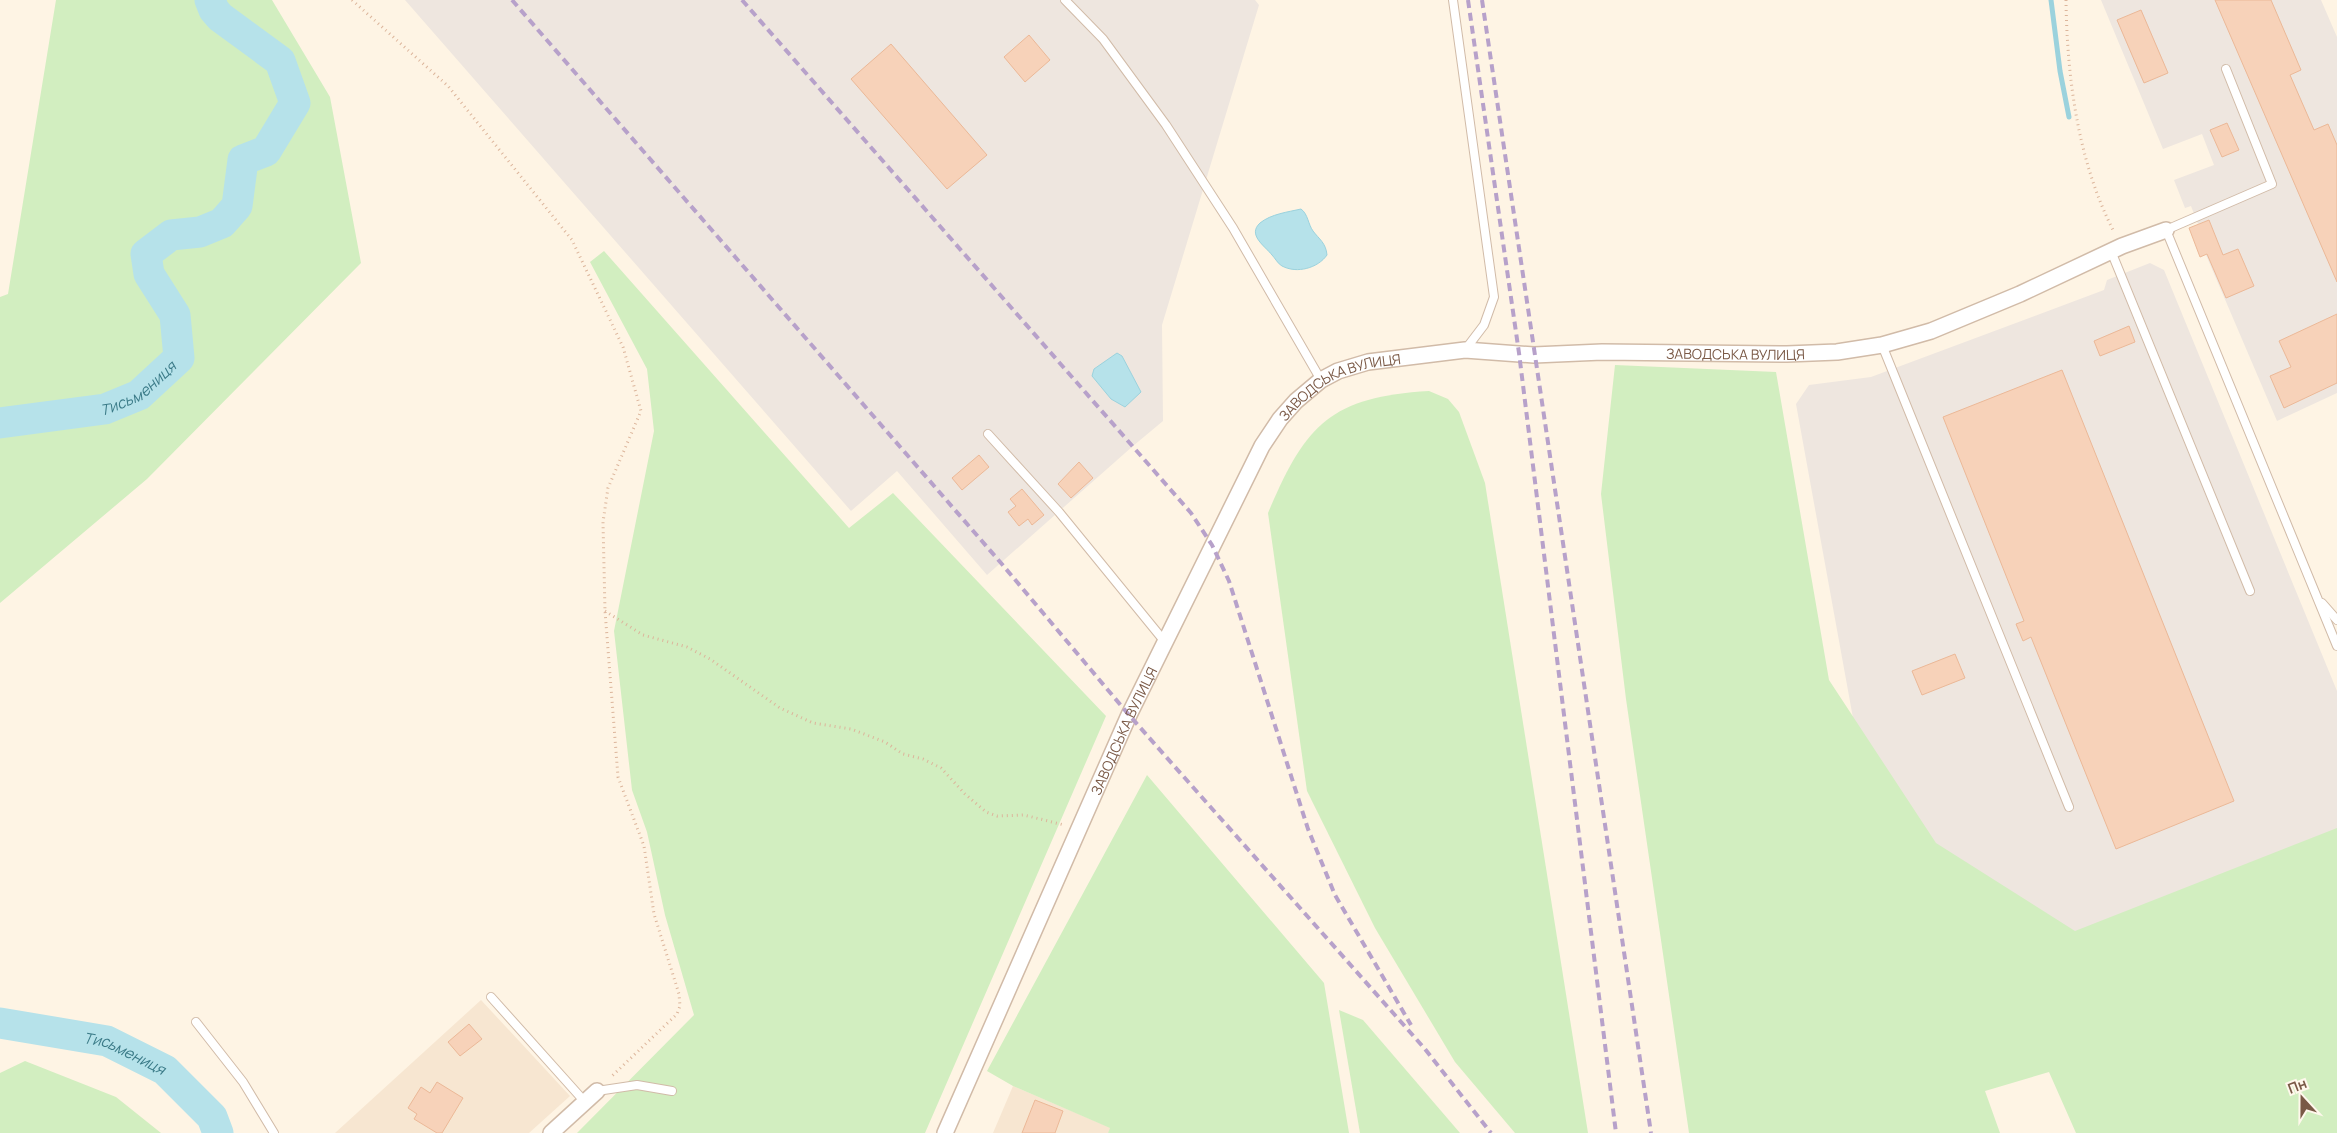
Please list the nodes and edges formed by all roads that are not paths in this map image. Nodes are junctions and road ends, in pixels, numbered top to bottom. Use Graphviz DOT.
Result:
graph roads {
  1 [pos="1065,0"];
  2 [pos="1453,0"];
  3 [pos="2226,69"];
  4 [pos="2166,230"];
  5 [pos="2116,249"];
  6 [pos="1882,345"];
  7 [pos="1465,350"];
  8 [pos="1321,380"];
  9 [pos="988,434"];
  10 [pos="2250,591"];
  11 [pos="2316,596"];
  12 [pos="2337,620"];
  13 [pos="1165,642"];
  14 [pos="2337,646"];
  15 [pos="2069,808"];
  16 [pos="491,997"];
  17 [pos="196,1022"];
  18 [pos="597,1090"];
  19 [pos="672,1091"];
  20 [pos="586,1102"];
  21 [pos="274,1133"];
  22 [pos="551,1133"];
  23 [pos="945,1133"];
  1 -- 8 [label="lane"];
  2 -- 7 [label="lane"];
  3 -- 4 [label="lane"];
  4 -- 5 [label="street, ЗАВОДСЬКА ВУЛИЦЯ"];
  4 -- 11 [label="lane"];
  5 -- 6 [label="street, ЗАВОДСЬКА ВУЛИЦЯ"];
  5 -- 10 [label="lane"];
  6 -- 7 [label="street, ЗАВОДСЬКА ВУЛИЦЯ"];
  6 -- 15 [label="lane"];
  7 -- 8 [label="street, ЗАВОДСЬКА ВУЛИЦЯ"];
  8 -- 13 [label="street, ЗАВОДСЬКА ВУЛИЦЯ"];
  9 -- 13 [label="lane"];
  11 -- 12 [label="lane"];
  11 -- 14 [label="lane"];
  13 -- 23 [label="street, ЗАВОДСЬКА ВУЛИЦЯ"];
  16 -- 20 [label="lane"];
  17 -- 21 [label="lane"];
  18 -- 19 [label="lane"];
  18 -- 20 [label="street"];
  20 -- 22 [label="street"];
}
